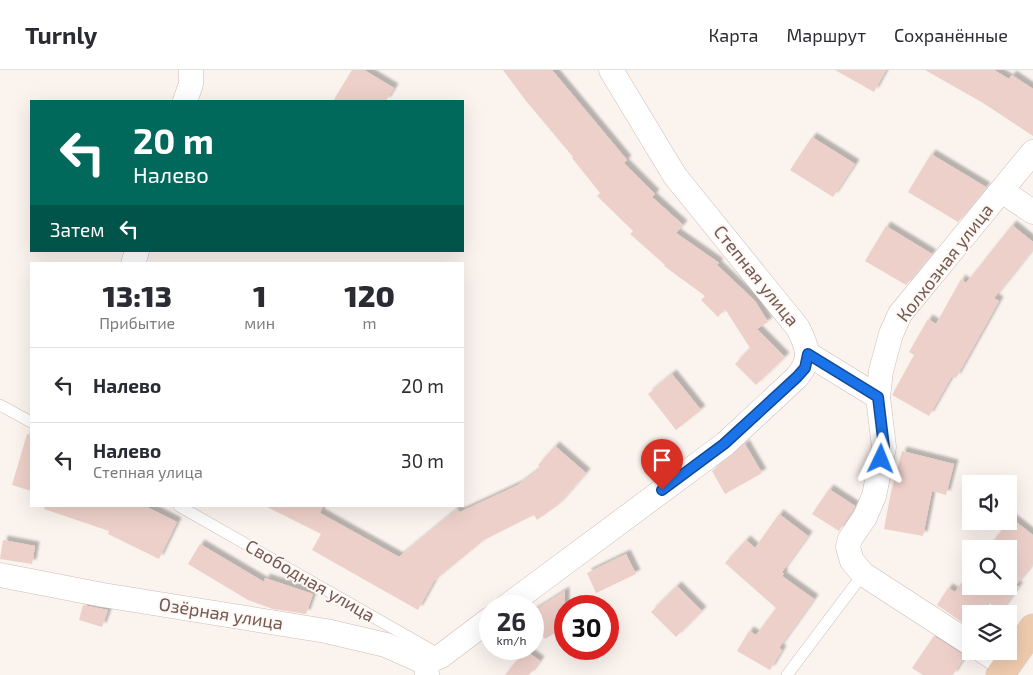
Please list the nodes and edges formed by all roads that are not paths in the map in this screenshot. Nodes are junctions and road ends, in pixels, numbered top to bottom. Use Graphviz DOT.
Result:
graph roads {
  1 [pos="191,70"];
  2 [pos="611,70"];
  3 [pos="186,100"];
  4 [pos="1033,152"];
  5 [pos="1002,191"];
  6 [pos="1033,212"];
  7 [pos="808,354"];
  8 [pos="878,397"];
  9 [pos="0,405"];
  10 [pos="30,421"];
  11 [pos="181,507"];
  12 [pos="863,574"];
  13 [pos="0,575"];
  14 [pos="522,595"];
  15 [pos="479,628"];
  16 [pos="1033,628"];
  17 [pos="962,638"];
  18 [pos="992,660"];
  19 [pos="434,667"];
  20 [pos="1003,671"];
  21 [pos="787,675"];
  1 -- 3 [label="street"];
  2 -- 7 [label="street, Степная улица"];
  4 -- 5 [label="street, Колхозная улица"];
  5 -- 6 [label="street"];
  5 -- 8 [label="street, Колхозная улица"];
  7 -- 8 [label="street"];
  7 -- 14 [label="street"];
  8 -- 12 [label="street, Колхозная улица"];
  9 -- 10 [label="lane"];
  11 -- 19 [label="lane, Свободная улица"];
  12 -- 17 [label="street, Колхозная улица"];
  12 -- 21 [label="lane"];
  13 -- 19 [label="street, Озёрная улица"];
  15 -- 19 [label="street"];
  16 -- 20 [label="main road"];
  18 -- 20 [label="street"];
}
